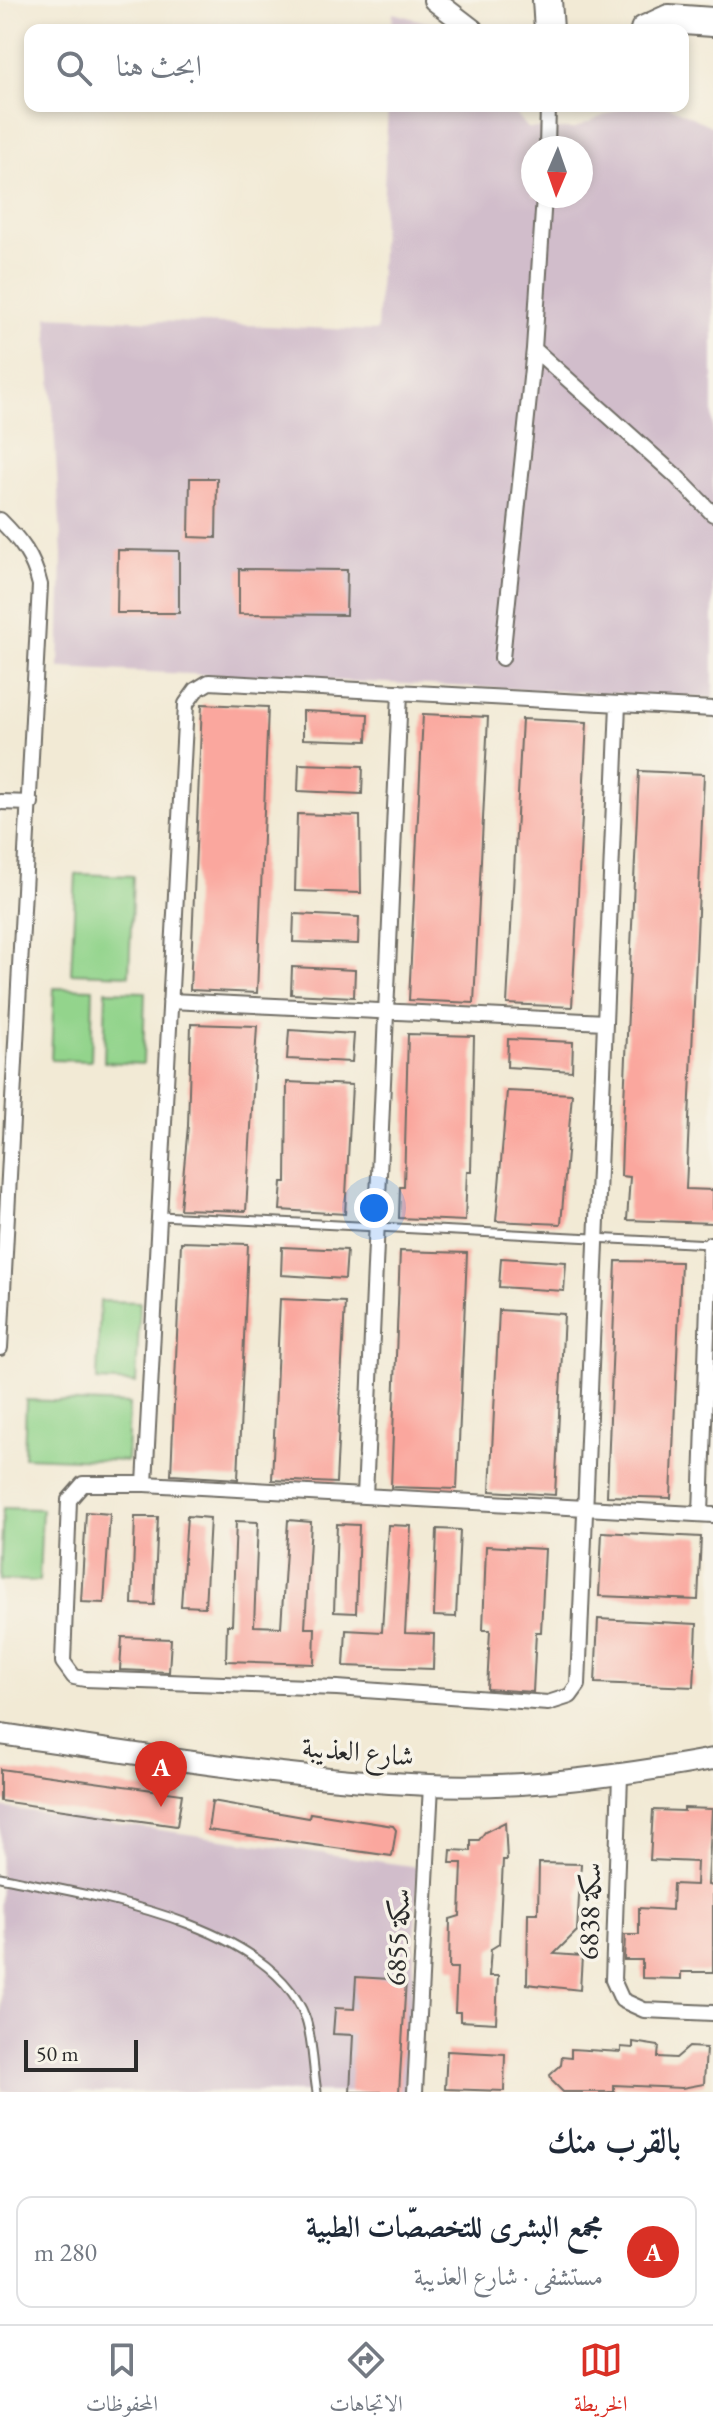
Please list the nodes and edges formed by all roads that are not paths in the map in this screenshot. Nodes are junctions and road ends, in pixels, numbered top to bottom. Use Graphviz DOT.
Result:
graph roads {
  1 [pos="434,0"];
  2 [pos="547,0"];
  3 [pos="713,22"];
  4 [pos="465,24"];
  5 [pos="549,24"];
  6 [pos="658,24"];
  7 [pos="548,112"];
  8 [pos="547,136"];
  9 [pos="543,208"];
  10 [pos="534,349"];
  11 [pos="713,514"];
  12 [pos="0,520"];
  13 [pos="502,658"];
  14 [pos="400,692"];
  15 [pos="618,704"];
  16 [pos="713,709"];
  17 [pos="0,802"];
  18 [pos="31,803"];
  19 [pos="170,1001"];
  20 [pos="386,1012"];
  21 [pos="605,1022"];
  22 [pos="158,1216"];
  23 [pos="377,1227"];
  24 [pos="596,1238"];
  25 [pos="712,1244"];
  26 [pos="0,1348"];
  27 [pos="145,1484"];
  28 [pos="365,1496"];
  29 [pos="585,1508"];
  30 [pos="707,1515"];
  31 [pos="0,1734"];
  32 [pos="713,1759"];
  33 [pos="620,1776"];
  34 [pos="431,1785"];
  35 [pos="0,1877"];
  36 [pos="713,2013"];
  37 [pos="317,2092"];
  38 [pos="415,2092"];
  1 -- 4 [label="street"];
  2 -- 5 [label="highway"];
  3 -- 6 [label="highway"];
  7 -- 8 [label="street"];
  9 -- 10 [label="street"];
  10 -- 11 [label="street"];
  10 -- 13 [label="street"];
  12 -- 18 [label="street"];
  14 -- 15 [label="street"];
  14 -- 19 [label="street"];
  14 -- 20 [label="street"];
  15 -- 16 [label="street"];
  15 -- 21 [label="street"];
  17 -- 18 [label="street"];
  18 -- 26 [label="street"];
  19 -- 20 [label="street"];
  19 -- 22 [label="street"];
  20 -- 21 [label="street"];
  20 -- 23 [label="street"];
  21 -- 24 [label="street"];
  22 -- 23 [label="lane"];
  22 -- 27 [label="street"];
  23 -- 24 [label="lane"];
  23 -- 28 [label="street"];
  24 -- 25 [label="lane"];
  24 -- 29 [label="street"];
  25 -- 30 [label="street"];
  27 -- 28 [label="street"];
  27 -- 29 [label="street"];
  28 -- 29 [label="street"];
  29 -- 30 [label="street"];
  31 -- 34 [label="street, شارع العذيبة"];
  32 -- 33 [label="street, شارع العذيبة"];
  33 -- 34 [label="street, شارع العذيبة"];
  33 -- 36 [label="street, سكة 6838"];
  34 -- 38 [label="street, سكة 6855"];
  35 -- 37 [label="lane"];
}
